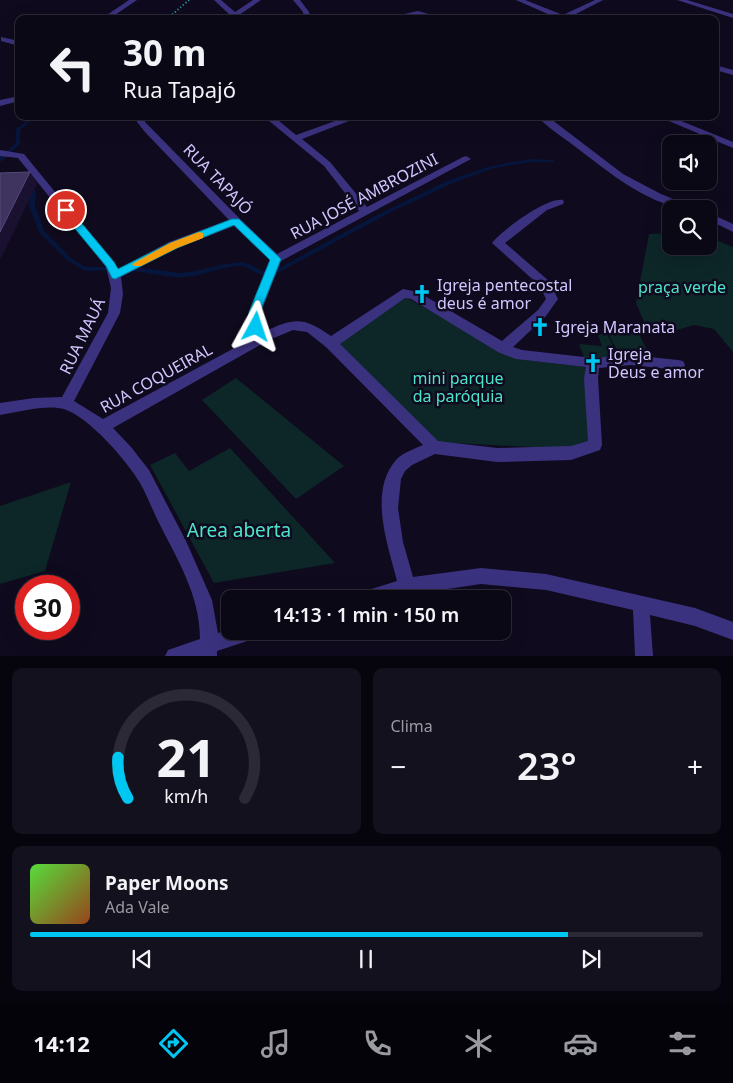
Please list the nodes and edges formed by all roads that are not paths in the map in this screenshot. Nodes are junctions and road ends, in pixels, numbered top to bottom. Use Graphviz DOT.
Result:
graph roads {
  1 [pos="134,0"];
  2 [pos="217,0"];
  3 [pos="258,0"];
  4 [pos="296,0"];
  5 [pos="519,0"];
  6 [pos="600,0"];
  7 [pos="680,0"];
  8 [pos="110,15"];
  9 [pos="229,15"];
  10 [pos="234,15"];
  11 [pos="304,15"];
  12 [pos="407,15"];
  13 [pos="426,15"];
  14 [pos="555,15"];
  15 [pos="570,15"];
  16 [pos="733,16"];
  17 [pos="4,39"];
  18 [pos="15,43"];
  19 [pos="719,68"];
  20 [pos="733,73"];
  21 [pos="15,99"];
  22 [pos="0,104"];
  23 [pos="142,120"];
  24 [pos="272,120"];
  25 [pos="346,120"];
  26 [pos="546,120"];
  27 [pos="671,120"];
  28 [pos="294,139"];
  29 [pos="733,145"];
  30 [pos="0,153"];
  31 [pos="466,159"];
  32 [pos="668,200"];
  33 [pos="559,202"];
  34 [pos="365,212"];
  35 [pos="717,220"];
  36 [pos="236,221"];
  37 [pos="733,228"];
  38 [pos="276,259"];
  39 [pos="115,275"];
  40 [pos="258,342"];
  41 [pos="332,343"];
  42 [pos="503,348"];
  43 [pos="593,362"];
  44 [pos="678,365"];
  45 [pos="66,403"];
  46 [pos="0,408"];
  47 [pos="102,427"];
  48 [pos="434,447"];
  49 [pos="407,586"];
  50 [pos="394,590"];
  51 [pos="641,604"];
  52 [pos="733,631"];
  53 [pos="233,640"];
  54 [pos="209,650"];
  55 [pos="174,656"];
  56 [pos="644,656"];
  1 -- 8 [label="street"];
  2 -- 9 [label="street"];
  3 -- 10 [label="street"];
  4 -- 11 [label="street"];
  5 -- 14 [label="street"];
  6 -- 15 [label="street"];
  7 -- 16 [label="street"];
  12 -- 13 [label="street"];
  17 -- 18 [label="street"];
  19 -- 20 [label="street"];
  21 -- 22 [label="street"];
  23 -- 36 [label="street, RUA TAPAJÓ"];
  24 -- 28 [label="street"];
  25 -- 28 [label="street"];
  26 -- 32 [label="street"];
  27 -- 29 [label="street"];
  28 -- 34 [label="street"];
  30 -- 39 [label="street, RUA MAUÁ"];
  31 -- 34 [label="street, RUA JOSÉ AMBROZINI"];
  33 -- 42 [label="street"];
  34 -- 38 [label="street, RUA JOSÉ AMBROZINI"];
  35 -- 37 [label="street"];
  36 -- 38 [label="street, RUA TAPAJÓ"];
  36 -- 39 [label="street"];
  38 -- 40 [label="street"];
  39 -- 45 [label="street, RUA MAUÁ"];
  40 -- 41 [label="street, RUA COQUEIRAL"];
  40 -- 47 [label="street, RUA COQUEIRAL"];
  41 -- 42 [label="street"];
  41 -- 48 [label="street, RUA COQUEIRAL"];
  42 -- 43 [label="street"];
  43 -- 44 [label="street"];
  43 -- 48 [label="street"];
  45 -- 46 [label="street"];
  45 -- 47 [label="street"];
  47 -- 54 [label="street"];
  48 -- 49 [label="street"];
  49 -- 50 [label="street"];
  49 -- 51 [label="street"];
  51 -- 52 [label="street"];
  51 -- 56 [label="street"];
  53 -- 54 [label="street"];
  54 -- 55 [label="street"];
}
